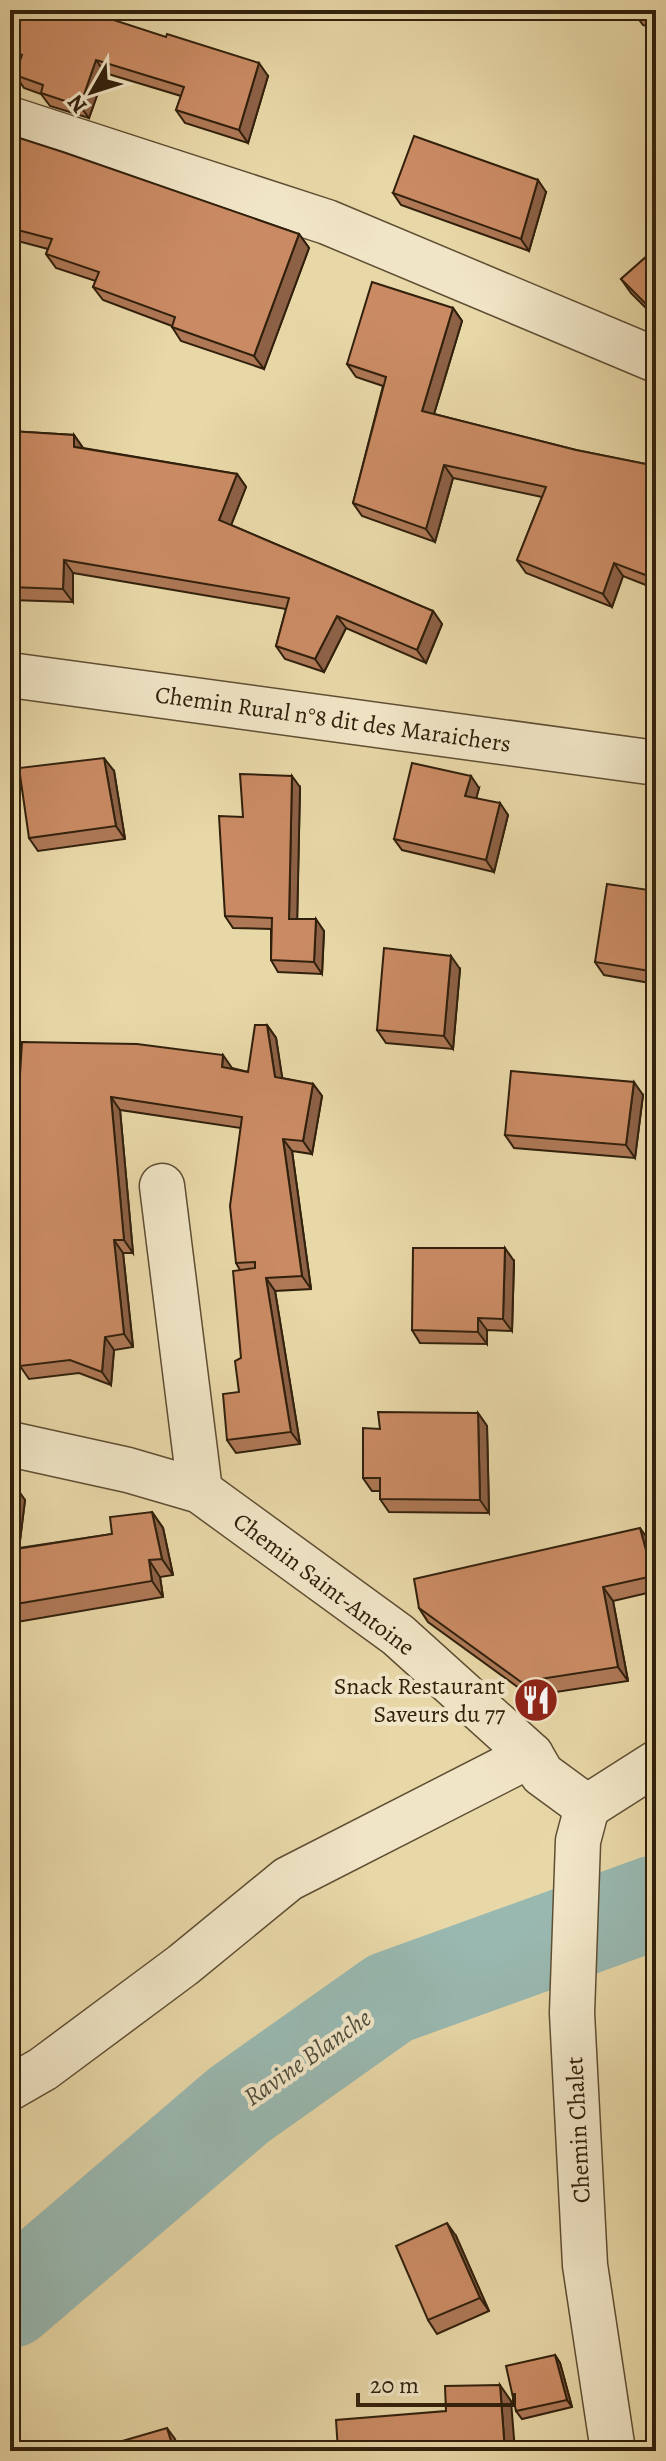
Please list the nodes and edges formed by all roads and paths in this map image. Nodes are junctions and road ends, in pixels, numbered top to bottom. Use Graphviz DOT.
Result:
graph roads {
  1 [pos="10,119"];
  2 [pos="656,360"];
  3 [pos="10,675"];
  4 [pos="656,763"];
  5 [pos="162,1186"];
  6 [pos="10,1444"];
  7 [pos="200,1491"];
  8 [pos="531,1755"];
  9 [pos="656,1763"];
  10 [pos="583,1824"];
  11 [pos="10,2088"];
  12 [pos="613,2451"];
  1 -- 2 [label="street"];
  3 -- 4 [label="street, Chemin Rural n°8 dit des Maraichers"];
  5 -- 7 [label="street"];
  6 -- 7 [label="street, Chemin Saint-Antoine"];
  7 -- 8 [label="street, Chemin Saint-Antoine"];
  8 -- 10 [label="street, Chemin Saint-Antoine"];
  8 -- 11 [label="street"];
  9 -- 10 [label="street"];
  10 -- 12 [label="street, Chemin Chalet"];
}
